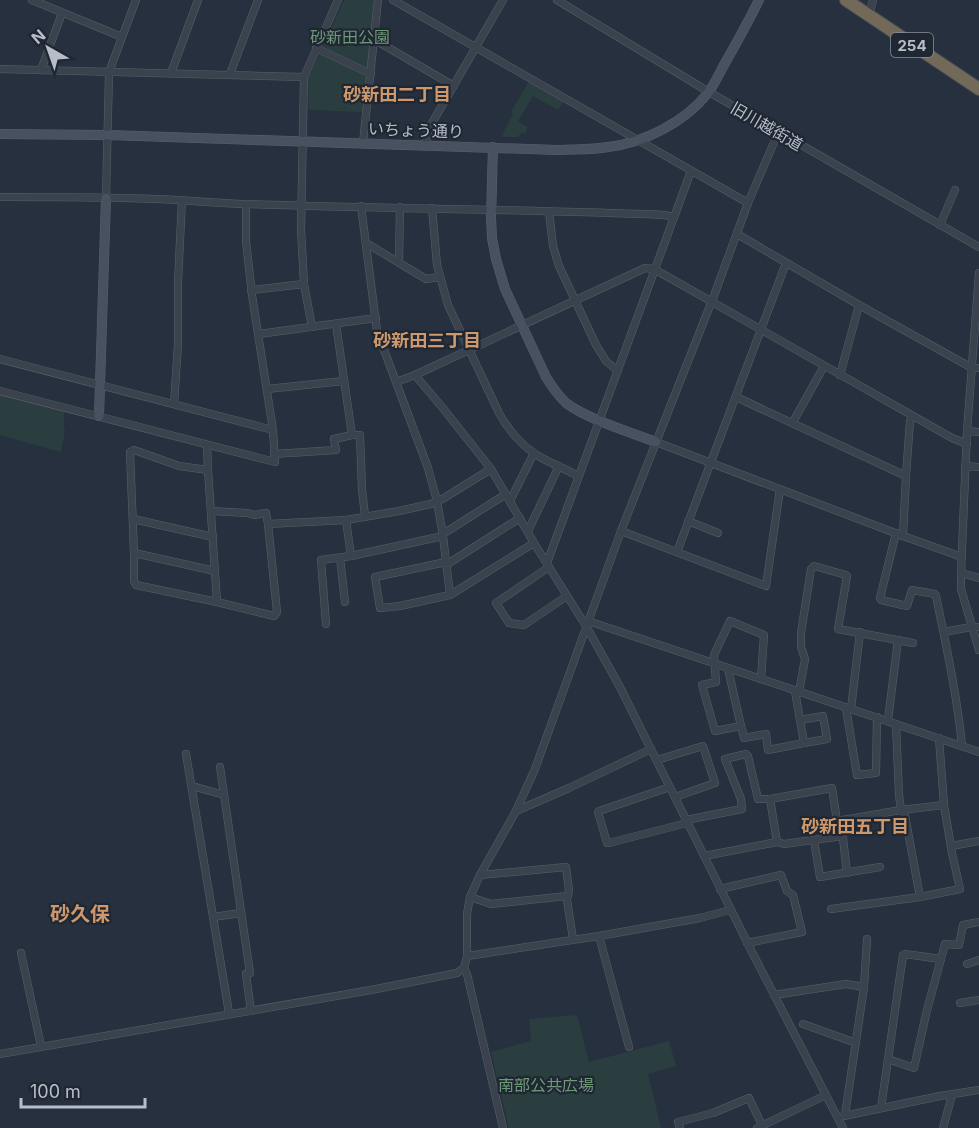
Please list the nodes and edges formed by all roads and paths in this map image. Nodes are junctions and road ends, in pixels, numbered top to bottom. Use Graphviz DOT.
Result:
graph roads {
  1 [pos="32,0"];
  2 [pos="136,0"];
  3 [pos="198,0"];
  4 [pos="258,0"];
  5 [pos="338,0"];
  6 [pos="378,0"];
  7 [pos="393,0"];
  8 [pos="503,0"];
  9 [pos="557,0"];
  10 [pos="759,0"];
  11 [pos="846,0"];
  12 [pos="873,0"];
  13 [pos="62,12"];
  14 [pos="869,16"];
  15 [pos="122,37"];
  16 [pos="375,40"];
  17 [pos="316,48"];
  18 [pos="476,48"];
  19 [pos="0,69"];
  20 [pos="41,70"];
  21 [pos="109,72"];
  22 [pos="171,73"];
  23 [pos="371,74"];
  24 [pos="230,75"];
  25 [pos="304,77"];
  26 [pos="454,86"];
  27 [pos="979,89"];
  28 [pos="709,92"];
  29 [pos="778,133"];
  30 [pos="0,134"];
  31 [pos="108,135"];
  32 [pos="303,141"];
  33 [pos="639,141"];
  34 [pos="363,143"];
  35 [pos="426,144"];
  36 [pos="493,147"];
  37 [pos="690,171"];
  38 [pos="955,190"];
  39 [pos="0,198"];
  40 [pos="106,198"];
  41 [pos="182,200"];
  42 [pos="748,203"];
  43 [pos="246,204"];
  44 [pos="302,205"];
  45 [pos="361,206"];
  46 [pos="400,207"];
  47 [pos="432,208"];
  48 [pos="491,211"];
  49 [pos="549,211"];
  50 [pos="673,217"];
  51 [pos="940,225"];
  52 [pos="737,234"];
  53 [pos="366,243"];
  54 [pos="979,247"];
  55 [pos="399,262"];
  56 [pos="786,263"];
  57 [pos="654,269"];
  58 [pos="979,273"];
  59 [pos="440,277"];
  60 [pos="304,284"];
  61 [pos="251,290"];
  62 [pos="575,300"];
  63 [pos="711,302"];
  64 [pos="859,305"];
  65 [pos="376,318"];
  66 [pos="336,324"];
  67 [pos="522,324"];
  68 [pos="312,327"];
  69 [pos="761,330"];
  70 [pos="259,334"];
  71 [pos="469,349"];
  72 [pos="0,359"];
  73 [pos="824,366"];
  74 [pos="976,368"];
  75 [pos="618,371"];
  76 [pos="415,375"];
  77 [pos="840,375"];
  78 [pos="344,381"];
  79 [pos="396,382"];
  80 [pos="100,384"];
  81 [pos="267,389"];
  82 [pos="0,391"];
  83 [pos="736,397"];
  84 [pos="174,404"];
  85 [pos="99,416"];
  86 [pos="912,416"];
  87 [pos="600,420"];
  88 [pos="793,422"];
  89 [pos="273,429"];
  90 [pos="967,430"];
  91 [pos="979,432"];
  92 [pos="352,435"];
  93 [pos="656,442"];
  94 [pos="967,444"];
  95 [pos="207,445"];
  96 [pos="534,453"];
  97 [pos="274,454"];
  98 [pos="711,462"];
  99 [pos="559,466"];
  100 [pos="965,466"];
  101 [pos="979,467"];
  102 [pos="491,469"];
  103 [pos="208,470"];
  104 [pos="578,476"];
  105 [pos="906,476"];
  106 [pos="780,489"];
  107 [pos="506,494"];
  108 [pos="437,501"];
  109 [pos="510,501"];
  110 [pos="211,511"];
  111 [pos="365,516"];
  112 [pos="520,518"];
  113 [pos="133,519"];
  114 [pos="346,520"];
  115 [pos="688,521"];
  116 [pos="268,524"];
  117 [pos="528,531"];
  118 [pos="621,531"];
  119 [pos="718,533"];
  120 [pos="443,535"];
  121 [pos="900,535"];
  122 [pos="213,537"];
  123 [pos="534,543"];
  124 [pos="677,552"];
  125 [pos="134,553"];
  126 [pos="351,556"];
  127 [pos="962,557"];
  128 [pos="340,558"];
  129 [pos="446,564"];
  130 [pos="548,565"];
  131 [pos="215,571"];
  132 [pos="961,573"];
  133 [pos="979,578"];
  134 [pos="450,595"];
  135 [pos="567,596"];
  136 [pos="217,602"];
  137 [pos="345,602"];
  138 [pos="587,623"];
  139 [pos="326,624"];
  140 [pos="975,627"];
  141 [pos="860,632"];
  142 [pos="944,632"];
  143 [pos="898,640"];
  144 [pos="914,643"];
  145 [pos="979,650"];
  146 [pos="714,663"];
  147 [pos="728,669"];
  148 [pos="760,679"];
  149 [pos="797,691"];
  150 [pos="848,709"];
  151 [pos="877,717"];
  152 [pos="800,720"];
  153 [pos="888,720"];
  154 [pos="896,724"];
  155 [pos="741,726"];
  156 [pos="939,738"];
  157 [pos="804,744"];
  158 [pos="962,746"];
  159 [pos="651,749"];
  160 [pos="979,752"];
  161 [pos="186,754"];
  162 [pos="657,760"];
  163 [pos="220,767"];
  164 [pos="192,786"];
  165 [pos="670,787"];
  166 [pos="224,795"];
  167 [pos="675,797"];
  168 [pos="770,799"];
  169 [pos="944,806"];
  170 [pos="902,810"];
  171 [pos="516,811"];
  172 [pos="841,820"];
  173 [pos="687,821"];
  174 [pos="843,836"];
  175 [pos="814,840"];
  176 [pos="979,841"];
  177 [pos="777,842"];
  178 [pos="951,846"];
  179 [pos="704,856"];
  180 [pos="880,867"];
  181 [pos="847,873"];
  182 [pos="480,875"];
  183 [pos="720,889"];
  184 [pos="567,896"];
  185 [pos="470,897"];
  186 [pos="920,897"];
  187 [pos="831,909"];
  188 [pos="730,910"];
  189 [pos="241,913"];
  190 [pos="213,917"];
  191 [pos="979,922"];
  192 [pos="598,936"];
  193 [pos="573,939"];
  194 [pos="867,939"];
  195 [pos="747,944"];
  196 [pos="21,953"];
  197 [pos="467,956"];
  198 [pos="941,959"];
  199 [pos="979,960"];
  200 [pos="966,964"];
  201 [pos="464,968"];
  202 [pos="864,987"];
  203 [pos="774,995"];
  204 [pos="979,1000"];
  205 [pos="960,1003"];
  206 [pos="251,1011"];
  207 [pos="229,1013"];
  208 [pos="803,1024"];
  209 [pos="856,1043"];
  210 [pos="41,1046"];
  211 [pos="629,1047"];
  212 [pos="0,1053"];
  213 [pos="888,1059"];
  214 [pos="979,1090"];
  215 [pos="826,1095"];
  216 [pos="952,1095"];
  217 [pos="881,1108"];
  218 [pos="842,1116"];
  219 [pos="759,1126"];
  220 [pos="503,1128"];
  221 [pos="680,1128"];
  222 [pos="843,1128"];
  223 [pos="944,1128"];
  1 -- 13 [label="street"];
  2 -- 15 [label="street"];
  3 -- 22 [label="street"];
  4 -- 24 [label="street"];
  5 -- 17 [label="street"];
  6 -- 16 [label="street"];
  7 -- 18 [label="street"];
  8 -- 18 [label="street"];
  9 -- 28 [label="street, 旧川越街道"];
  10 -- 28 [label="street, いちょう通り"];
  11 -- 14 [label="highway, 254"];
  12 -- 14 [label="street"];
  13 -- 15 [label="street"];
  13 -- 20 [label="street"];
  14 -- 27 [label="highway, 254"];
  15 -- 21 [label="street"];
  16 -- 23 [label="street"];
  16 -- 26 [label="street"];
  17 -- 23 [label="street"];
  17 -- 25 [label="street"];
  18 -- 26 [label="street"];
  18 -- 33 [label="street"];
  19 -- 20 [label="street"];
  20 -- 21 [label="street"];
  21 -- 22 [label="street"];
  21 -- 31 [label="street"];
  22 -- 24 [label="street"];
  23 -- 34 [label="street"];
  24 -- 25 [label="street"];
  25 -- 32 [label="street"];
  26 -- 35 [label="street"];
  28 -- 29 [label="street, 旧川越街道"];
  28 -- 33 [label="street, いちょう通り"];
  29 -- 42 [label="street"];
  29 -- 51 [label="street, 旧川越街道"];
  30 -- 31 [label="street, いちょう通り"];
  31 -- 32 [label="street, いちょう通り"];
  31 -- 40 [label="street"];
  32 -- 34 [label="street, いちょう通り"];
  32 -- 44 [label="street"];
  33 -- 36 [label="street, いちょう通り"];
  33 -- 37 [label="street"];
  34 -- 35 [label="street, いちょう通り"];
  35 -- 36 [label="street, いちょう通り"];
  36 -- 48 [label="street"];
  37 -- 42 [label="street"];
  37 -- 50 [label="street"];
  38 -- 51 [label="street"];
  39 -- 40 [label="street"];
  40 -- 41 [label="street"];
  40 -- 80 [label="street"];
  41 -- 43 [label="street"];
  41 -- 84 [label="street"];
  42 -- 52 [label="street"];
  43 -- 44 [label="street"];
  43 -- 61 [label="street"];
  44 -- 45 [label="street"];
  44 -- 60 [label="street"];
  45 -- 46 [label="street"];
  45 -- 53 [label="street"];
  46 -- 47 [label="street"];
  46 -- 55 [label="street"];
  47 -- 48 [label="street"];
  47 -- 59 [label="street"];
  48 -- 49 [label="street"];
  48 -- 67 [label="street"];
  49 -- 50 [label="street"];
  49 -- 62 [label="street"];
  50 -- 57 [label="street"];
  51 -- 54 [label="street, 旧川越街道"];
  52 -- 56 [label="street"];
  52 -- 63 [label="street"];
  53 -- 55 [label="street"];
  53 -- 65 [label="street"];
  55 -- 59 [label="street"];
  56 -- 64 [label="street"];
  56 -- 69 [label="street"];
  57 -- 62 [label="street"];
  57 -- 63 [label="street"];
  57 -- 75 [label="street"];
  58 -- 74 [label="street"];
  59 -- 71 [label="street"];
  60 -- 61 [label="street"];
  60 -- 68 [label="street"];
  61 -- 70 [label="street"];
  62 -- 67 [label="street"];
  62 -- 75 [label="street"];
  63 -- 69 [label="street"];
  63 -- 93 [label="street"];
  64 -- 74 [label="street"];
  64 -- 77 [label="street"];
  65 -- 66 [label="street"];
  65 -- 79 [label="street"];
  66 -- 68 [label="street"];
  66 -- 78 [label="street"];
  67 -- 71 [label="street"];
  67 -- 87 [label="street"];
  68 -- 70 [label="street"];
  69 -- 73 [label="street"];
  69 -- 83 [label="street"];
  70 -- 81 [label="street"];
  71 -- 76 [label="street"];
  71 -- 96 [label="street"];
  72 -- 80 [label="street"];
  73 -- 77 [label="street"];
  73 -- 88 [label="street"];
  74 -- 90 [label="street"];
  75 -- 87 [label="street"];
  76 -- 79 [label="street"];
  76 -- 102 [label="street"];
  77 -- 86 [label="street"];
  78 -- 81 [label="street"];
  78 -- 92 [label="street"];
  79 -- 108 [label="street"];
  80 -- 84 [label="street"];
  80 -- 85 [label="street"];
  81 -- 89 [label="street"];
  82 -- 85 [label="street"];
  83 -- 88 [label="street"];
  83 -- 98 [label="street"];
  84 -- 89 [label="street"];
  85 -- 95 [label="street"];
  86 -- 94 [label="street"];
  86 -- 105 [label="street"];
  87 -- 93 [label="street"];
  87 -- 104 [label="street"];
  88 -- 105 [label="street"];
  89 -- 97 [label="street"];
  90 -- 91 [label="street"];
  90 -- 94 [label="street"];
  92 -- 97 [label="street"];
  92 -- 111 [label="street"];
  93 -- 98 [label="street"];
  93 -- 118 [label="street"];
  94 -- 100 [label="street"];
  95 -- 97 [label="street"];
  95 -- 103 [label="street"];
  96 -- 99 [label="street"];
  96 -- 109 [label="street"];
  98 -- 106 [label="street"];
  98 -- 115 [label="street"];
  99 -- 104 [label="street"];
  99 -- 117 [label="street"];
  100 -- 101 [label="street"];
  100 -- 127 [label="street"];
  102 -- 107 [label="street"];
  102 -- 108 [label="street"];
  103 -- 110 [label="street"];
  103 -- 113 [label="street"];
  104 -- 130 [label="street"];
  105 -- 121 [label="street"];
  106 -- 121 [label="street"];
  106 -- 124 [label="street"];
  107 -- 109 [label="street"];
  107 -- 120 [label="street"];
  108 -- 111 [label="street"];
  108 -- 120 [label="street"];
  109 -- 112 [label="street"];
  110 -- 116 [label="street"];
  110 -- 122 [label="street"];
  111 -- 114 [label="street"];
  112 -- 117 [label="street"];
  112 -- 129 [label="street"];
  113 -- 122 [label="street"];
  113 -- 125 [label="street"];
  114 -- 116 [label="street"];
  114 -- 126 [label="street"];
  115 -- 119 [label="street"];
  115 -- 124 [label="street"];
  116 -- 136 [label="street"];
  117 -- 123 [label="street"];
  118 -- 124 [label="street"];
  118 -- 138 [label="street"];
  120 -- 126 [label="street"];
  120 -- 129 [label="street"];
  121 -- 127 [label="street"];
  121 -- 142 [label="street"];
  122 -- 131 [label="street"];
  123 -- 130 [label="street"];
  123 -- 134 [label="street"];
  125 -- 131 [label="street"];
  125 -- 136 [label="street"];
  126 -- 128 [label="street"];
  127 -- 132 [label="street"];
  128 -- 137 [label="street"];
  128 -- 139 [label="street"];
  129 -- 134 [label="street"];
  129 -- 134 [label="street"];
  130 -- 135 [label="street"];
  130 -- 135 [label="street"];
  131 -- 136 [label="street"];
  132 -- 133 [label="street"];
  132 -- 140 [label="street"];
  135 -- 138 [label="street"];
  138 -- 146 [label="street"];
  138 -- 159 [label="street"];
  138 -- 171 [label="street"];
  140 -- 142 [label="street"];
  140 -- 145 [label="street"];
  141 -- 143 [label="street"];
  141 -- 149 [label="street"];
  141 -- 150 [label="street"];
  142 -- 158 [label="street"];
  143 -- 144 [label="street"];
  143 -- 153 [label="street"];
  146 -- 147 [label="street"];
  146 -- 148 [label="street"];
  146 -- 155 [label="street"];
  147 -- 148 [label="street"];
  147 -- 155 [label="street"];
  148 -- 149 [label="street"];
  149 -- 150 [label="street"];
  149 -- 152 [label="street"];
  150 -- 151 [label="street"];
  150 -- 151 [label="street"];
  151 -- 153 [label="street"];
  152 -- 157 [label="street"];
  152 -- 157 [label="street"];
  153 -- 154 [label="street"];
  154 -- 156 [label="street"];
  154 -- 170 [label="street"];
  155 -- 157 [label="street"];
  156 -- 158 [label="street"];
  156 -- 169 [label="street"];
  158 -- 160 [label="street"];
  159 -- 162 [label="street"];
  159 -- 171 [label="street"];
  161 -- 164 [label="street"];
  162 -- 165 [label="street"];
  162 -- 167 [label="street"];
  163 -- 166 [label="street"];
  164 -- 166 [label="street"];
  164 -- 190 [label="street"];
  165 -- 167 [label="street"];
  165 -- 173 [label="street"];
  166 -- 189 [label="street"];
  167 -- 173 [label="street"];
  168 -- 172 [label="street"];
  168 -- 173 [label="street"];
  168 -- 177 [label="street"];
  169 -- 170 [label="street"];
  169 -- 178 [label="street"];
  170 -- 172 [label="street"];
  170 -- 186 [label="street"];
  171 -- 182 [label="street"];
  172 -- 174 [label="street"];
  173 -- 179 [label="street"];
  174 -- 175 [label="street"];
  174 -- 181 [label="street"];
  175 -- 177 [label="street"];
  175 -- 181 [label="street"];
  176 -- 178 [label="street"];
  177 -- 179 [label="street"];
  178 -- 186 [label="street"];
  179 -- 183 [label="street"];
  180 -- 181 [label="street"];
  182 -- 184 [label="street"];
  182 -- 185 [label="street"];
  183 -- 188 [label="street"];
  183 -- 195 [label="street"];
  184 -- 185 [label="street"];
  184 -- 193 [label="street"];
  185 -- 197 [label="street"];
  186 -- 187 [label="street"];
  188 -- 192 [label="street"];
  188 -- 195 [label="street"];
  189 -- 190 [label="street"];
  189 -- 206 [label="street"];
  190 -- 207 [label="street"];
  191 -- 198 [label="street"];
  192 -- 193 [label="street"];
  192 -- 211 [label="street"];
  193 -- 197 [label="street"];
  194 -- 202 [label="street"];
  195 -- 203 [label="street"];
  196 -- 210 [label="street"];
  197 -- 201 [label="street"];
  198 -- 213 [label="street"];
  198 -- 213 [label="street"];
  199 -- 200 [label="street"];
  201 -- 206 [label="street"];
  201 -- 220 [label="street"];
  202 -- 203 [label="street"];
  202 -- 209 [label="street"];
  203 -- 215 [label="street"];
  204 -- 205 [label="street"];
  206 -- 207 [label="street"];
  207 -- 210 [label="street"];
  208 -- 209 [label="street"];
  209 -- 218 [label="street"];
  210 -- 212 [label="street"];
  213 -- 217 [label="street"];
  214 -- 216 [label="street"];
  215 -- 218 [label="street"];
  215 -- 219 [label="street"];
  216 -- 217 [label="street"];
  216 -- 223 [label="street"];
  217 -- 218 [label="street"];
  218 -- 222 [label="street"];
  219 -- 221 [label="street"];
}
